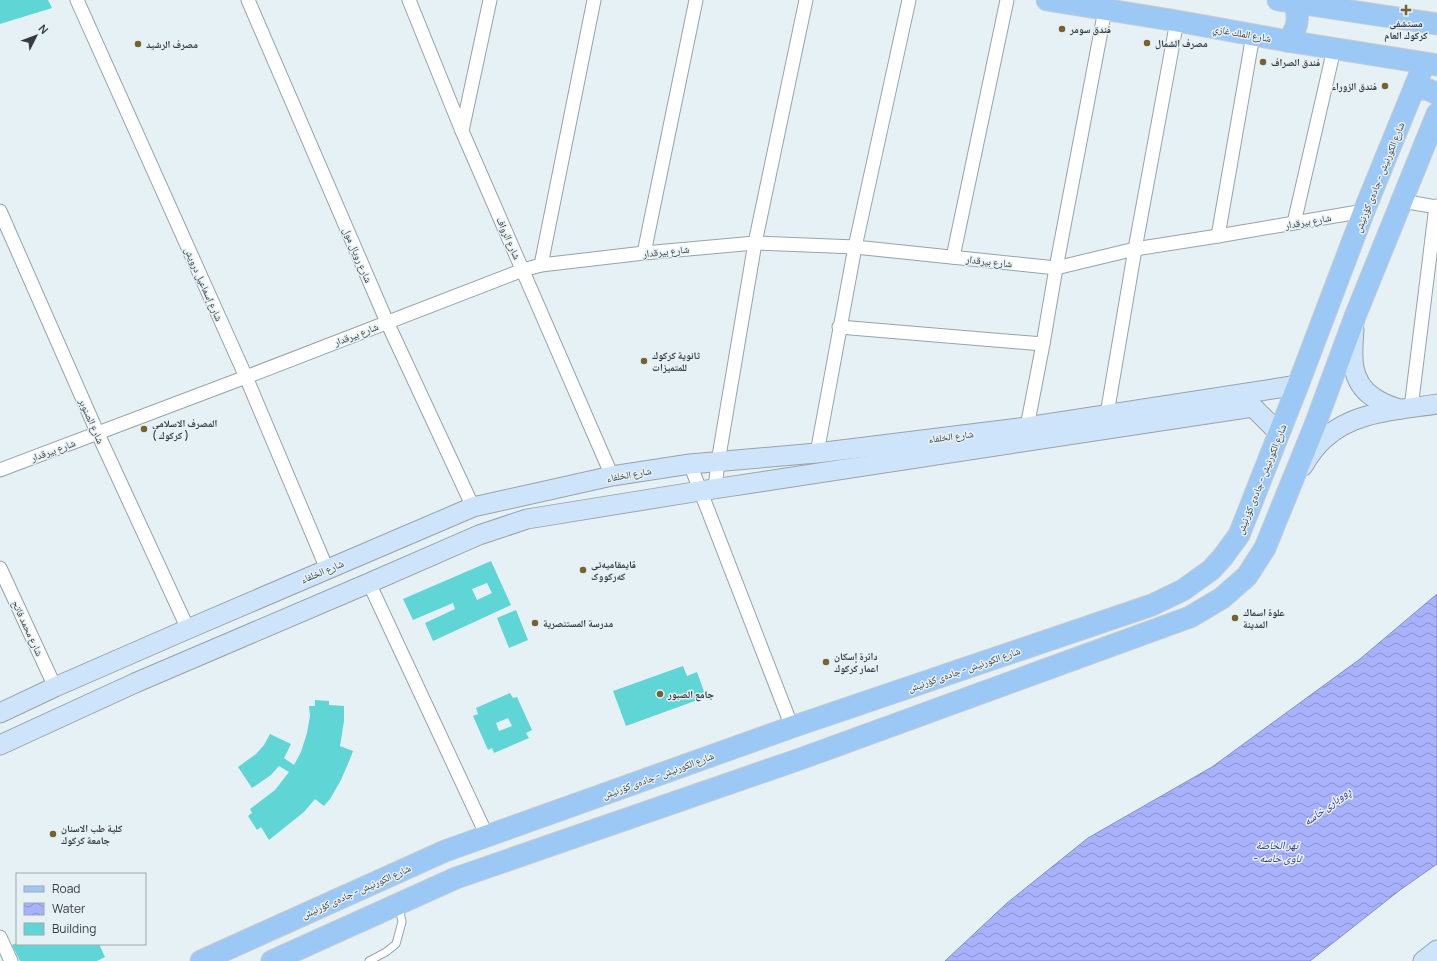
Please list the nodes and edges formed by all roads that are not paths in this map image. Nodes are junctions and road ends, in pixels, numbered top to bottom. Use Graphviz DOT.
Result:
graph roads {
  1 [pos="78,0"];
  2 [pos="248,0"];
  3 [pos="409,0"];
  4 [pos="490,0"];
  5 [pos="594,0"];
  6 [pos="696,0"];
  7 [pos="806,0"];
  8 [pos="909,0"];
  9 [pos="1007,0"];
  10 [pos="1047,0"];
  11 [pos="1286,1"];
  12 [pos="1105,10"];
  13 [pos="1178,21"];
  14 [pos="1437,24"];
  15 [pos="1253,35"];
  16 [pos="1287,41"];
  17 [pos="1334,49"];
  18 [pos="1431,65"];
  19 [pos="1415,90"];
  20 [pos="1437,94"];
  21 [pos="1437,114"];
  22 [pos="462,131"];
  23 [pos="1402,201"];
  24 [pos="1436,206"];
  25 [pos="0,211"];
  26 [pos="1364,211"];
  27 [pos="1294,223"];
  28 [pos="1218,236"];
  29 [pos="755,243"];
  30 [pos="855,247"];
  31 [pos="1135,249"];
  32 [pos="644,253"];
  33 [pos="953,257"];
  34 [pos="541,266"];
  35 [pos="1056,268"];
  36 [pos="523,270"];
  37 [pos="1356,314"];
  38 [pos="387,322"];
  39 [pos="839,327"];
  40 [pos="1043,344"];
  41 [pos="246,377"];
  42 [pos="1298,385"];
  43 [pos="1437,404"];
  44 [pos="1405,409"];
  45 [pos="1106,414"];
  46 [pos="1027,427"];
  47 [pos="1280,432"];
  48 [pos="98,434"];
  49 [pos="817,453"];
  50 [pos="718,462"];
  51 [pos="690,464"];
  52 [pos="0,470"];
  53 [pos="612,476"];
  54 [pos="707,489"];
  55 [pos="1289,489"];
  56 [pos="473,507"];
  57 [pos="0,568"];
  58 [pos="327,569"];
  59 [pos="369,583"];
  60 [pos="188,629"];
  61 [pos="1057,638"];
  62 [pos="1066,662"];
  63 [pos="56,687"];
  64 [pos="0,713"];
  65 [pos="792,727"];
  66 [pos="0,745"];
  67 [pos="487,836"];
  68 [pos="399,904"];
  69 [pos="301,916"];
  70 [pos="258,935"];
  71 [pos="0,937"];
  72 [pos="313,943"];
  73 [pos="1437,950"];
  74 [pos="11,961"];
  75 [pos="201,961"];
  76 [pos="271,961"];
  77 [pos="369,961"];
  78 [pos="1423,961"];
  1 -- 41 [label="street, شارع إسماعيل درويش"];
  2 -- 38 [label="street, شارع رويال مول"];
  3 -- 22 [label="street, شارع الرواف"];
  4 -- 22 [label="street"];
  5 -- 34 [label="street"];
  6 -- 32 [label="street"];
  7 -- 29 [label="street"];
  8 -- 30 [label="street"];
  9 -- 33 [label="street"];
  10 -- 12 [label="main road, شارع الملك غازي"];
  11 -- 14 [label="main road"];
  11 -- 16 [label="main road"];
  12 -- 13 [label="main road, شارع الملك غازي"];
  12 -- 35 [label="street"];
  13 -- 15 [label="main road, شارع الملك غازي"];
  13 -- 31 [label="street"];
  15 -- 16 [label="main road, شارع الملك غازي"];
  15 -- 28 [label="street"];
  16 -- 17 [label="main road, شارع الملك غازي"];
  17 -- 18 [label="main road, شارع الملك غازي"];
  17 -- 27 [label="street"];
  18 -- 19 [label="main road, شارع الكورنيش - جادەی کۆرنیش"];
  19 -- 20 [label="main road"];
  19 -- 26 [label="main road, شارع الكورنيش - جادەی کۆرنیش"];
  21 -- 23 [label="main road"];
  22 -- 36 [label="street, شارع الرواف"];
  23 -- 24 [label="street"];
  23 -- 37 [label="main road"];
  24 -- 44 [label="street"];
  25 -- 48 [label="street, شارع الصنوبر"];
  26 -- 27 [label="street, شارع بيرقدار"];
  26 -- 42 [label="main road, شارع الكورنيش - جادەی کۆرنیش"];
  27 -- 28 [label="street, شارع بيرقدار"];
  28 -- 31 [label="street, شارع بيرقدار"];
  29 -- 30 [label="street, شارع بيرقدار"];
  29 -- 32 [label="street, شارع بيرقدار"];
  29 -- 50 [label="street"];
  30 -- 33 [label="street, شارع بيرقدار"];
  30 -- 39 [label="street"];
  31 -- 35 [label="street, شارع بيرقدار"];
  31 -- 45 [label="street"];
  32 -- 34 [label="street, شارع بيرقدار"];
  33 -- 35 [label="street, شارع بيرقدار"];
  34 -- 36 [label="street, شارع بيرقدار"];
  35 -- 40 [label="street"];
  36 -- 38 [label="street, شارع بيرقدار"];
  36 -- 53 [label="street, شارع الرواف"];
  37 -- 44 [label="street"];
  37 -- 55 [label="main road"];
  38 -- 41 [label="street, شارع بيرقدار"];
  38 -- 56 [label="street, شارع رويال مول"];
  39 -- 40 [label="street"];
  39 -- 49 [label="street"];
  40 -- 46 [label="street"];
  41 -- 48 [label="street, شارع بيرقدار"];
  41 -- 58 [label="street, شارع إسماعيل درويش"];
  42 -- 45 [label="street, شارع الخلفاء"];
  42 -- 47 [label="main road, شارع الكورنيش - جادەی کۆرنیش"];
  43 -- 44 [label="street"];
  44 -- 55 [label="street"];
  45 -- 46 [label="street, شارع الخلفاء"];
  46 -- 49 [label="street, شارع الخلفاء"];
  47 -- 54 [label="street"];
  47 -- 61 [label="main road, شارع الكورنيش - جادەی کۆرنیش"];
  48 -- 52 [label="street, شارع بيرقدار"];
  48 -- 60 [label="street, شارع الصنوبر"];
  49 -- 50 [label="street, شارع الخلفاء"];
  50 -- 51 [label="street, شارع الخلفاء"];
  50 -- 54 [label="street"];
  51 -- 53 [label="street, شارع الخلفاء"];
  51 -- 54 [label="street"];
  53 -- 56 [label="street, شارع الخلفاء"];
  54 -- 59 [label="street"];
  54 -- 65 [label="street"];
  55 -- 62 [label="main road"];
  56 -- 58 [label="street, شارع الخلفاء"];
  57 -- 63 [label="street, شارع محمد فاتح"];
  58 -- 60 [label="street, شارع الخلفاء"];
  59 -- 66 [label="street"];
  59 -- 67 [label="street"];
  60 -- 63 [label="street, شارع الخلفاء"];
  61 -- 62 [label="main road"];
  61 -- 65 [label="main road, شارع الكورنيش - جادەی کۆرنیش"];
  62 -- 68 [label="main road"];
  63 -- 64 [label="street, شارع الخلفاء"];
  65 -- 67 [label="main road, شارع الكورنيش - جادەی کۆرنیش"];
  67 -- 69 [label="main road, شارع الكورنيش - جادەی کۆرنیش"];
  68 -- 72 [label="main road"];
  68 -- 77 [label="lane"];
  69 -- 70 [label="main road, شارع الكورنيش - جادەی کۆرنیش"];
  69 -- 72 [label="main road"];
  70 -- 75 [label="main road, شارع الكورنيش - جادەی کۆرنیش"];
  70 -- 76 [label="main road"];
  71 -- 74 [label="street"];
  72 -- 76 [label="main road"];
  73 -- 78 [label="street"];
}
